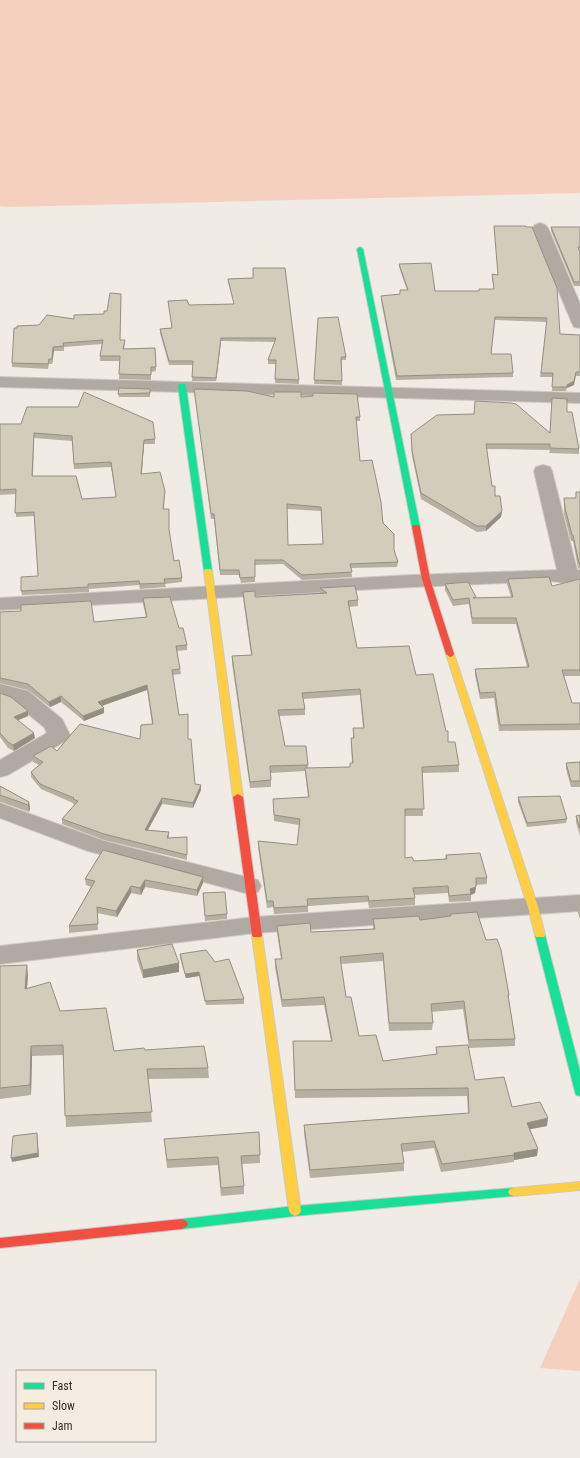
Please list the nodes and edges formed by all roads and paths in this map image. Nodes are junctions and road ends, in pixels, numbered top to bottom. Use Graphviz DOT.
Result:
graph roads {
  1 [pos="540,228"];
  2 [pos="360,249"];
  3 [pos="578,315"];
  4 [pos="0,382"];
  5 [pos="182,386"];
  6 [pos="389,394"];
  7 [pos="580,398"];
  8 [pos="543,471"];
  9 [pos="574,577"];
  10 [pos="426,579"];
  11 [pos="212,593"];
  12 [pos="0,604"];
  13 [pos="0,690"];
  14 [pos="0,770"];
  15 [pos="0,810"];
  16 [pos="249,886"];
  17 [pos="580,903"];
  18 [pos="533,907"];
  19 [pos="254,925"];
  20 [pos="0,955"];
  21 [pos="580,1092"];
  22 [pos="580,1186"];
  23 [pos="295,1211"];
  24 [pos="0,1243"];
  1 -- 3 [label="street"];
  2 -- 6 [label="street"];
  4 -- 5 [label="street"];
  5 -- 6 [label="street"];
  5 -- 11 [label="street"];
  6 -- 7 [label="street"];
  6 -- 10 [label="street"];
  8 -- 9 [label="street"];
  9 -- 10 [label="street"];
  10 -- 11 [label="street"];
  10 -- 18 [label="street"];
  11 -- 12 [label="street"];
  11 -- 16 [label="street"];
  13 -- 14 [label="street"];
  15 -- 16 [label="street"];
  16 -- 19 [label="street"];
  17 -- 18 [label="street"];
  18 -- 19 [label="street"];
  18 -- 21 [label="street"];
  19 -- 20 [label="street"];
  19 -- 23 [label="street"];
  22 -- 23 [label="street"];
  23 -- 24 [label="street"];
}
